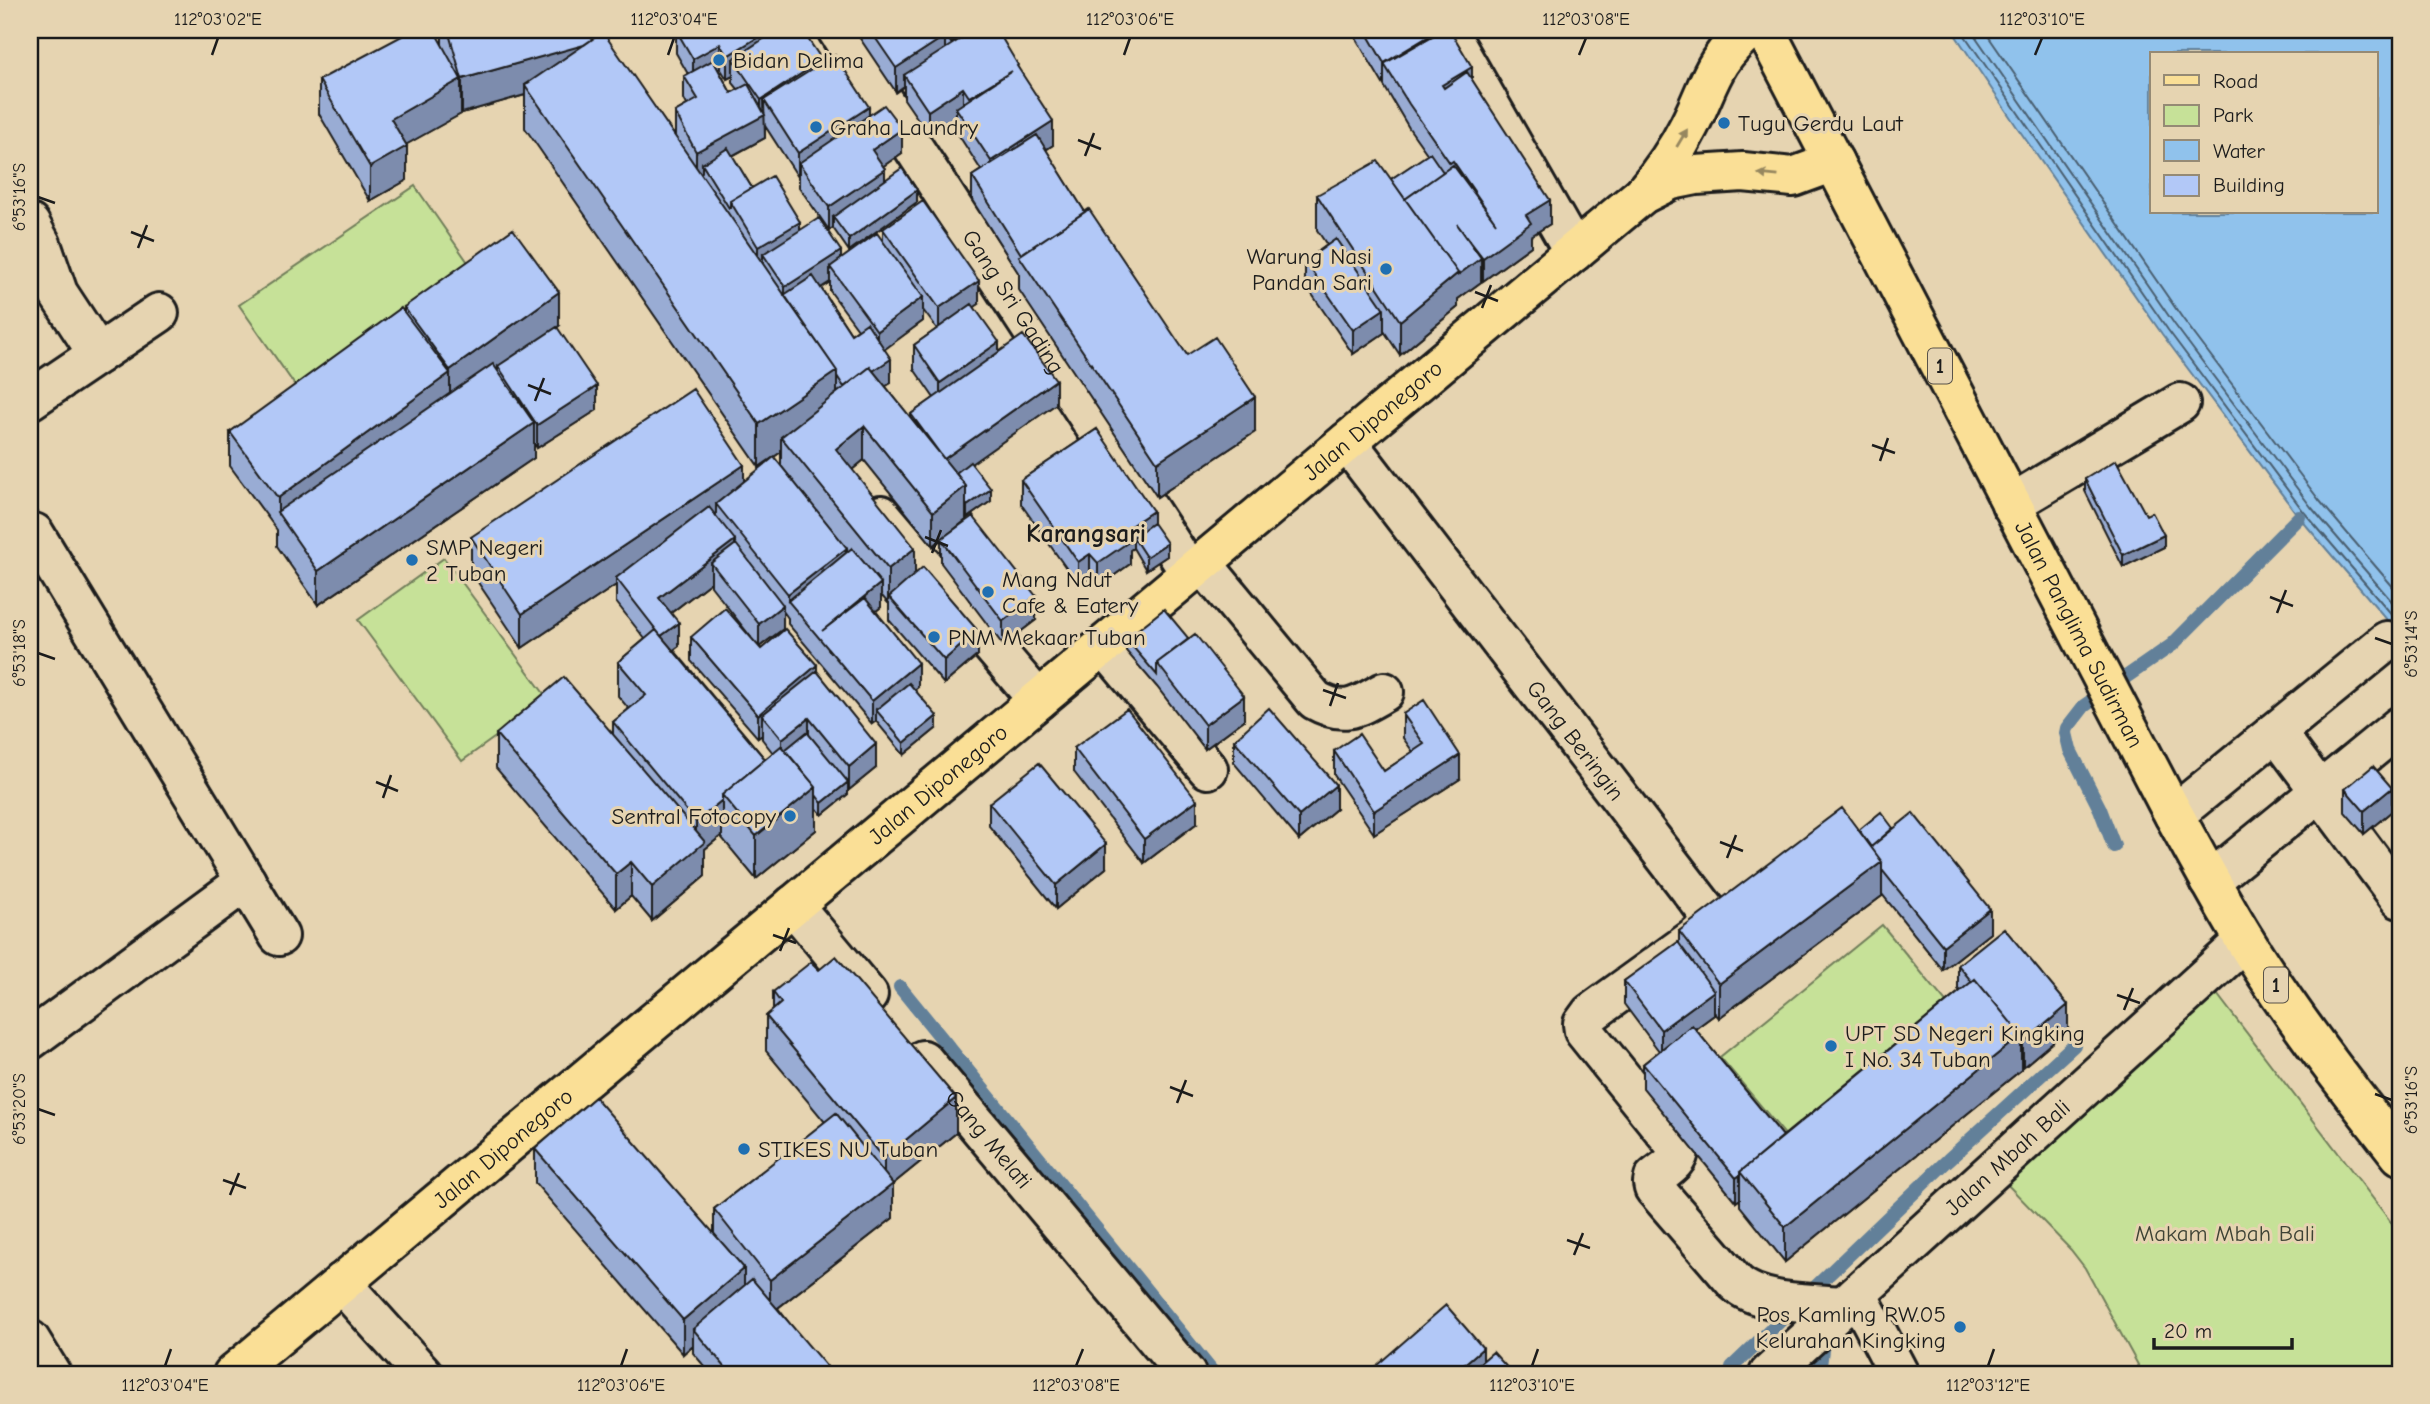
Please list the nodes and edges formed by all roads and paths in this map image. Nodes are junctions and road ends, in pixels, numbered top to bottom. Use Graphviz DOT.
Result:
graph roads {
  1 [pos="837,30"];
  2 [pos="1447,30"];
  3 [pos="1749,30"];
  4 [pos="1765,30"];
  5 [pos="1833,162"];
  6 [pos="1643,194"];
  7 [pos="30,224"];
  8 [pos="1574,252"];
  9 [pos="41,288"];
  10 [pos="159,313"];
  11 [pos="98,354"];
  12 [pos="30,400"];
  13 [pos="2180,402"];
  14 [pos="1347,442"];
  15 [pos="868,501"];
  16 [pos="2011,504"];
  17 [pos="34,533"];
  18 [pos="1196,568"];
  19 [pos="2387,641"];
  20 [pos="1104,645"];
  21 [pos="1384,692"];
  22 [pos="1038,700"];
  23 [pos="2400,726"];
  24 [pos="2276,732"];
  25 [pos="1208,769"];
  26 [pos="2320,791"];
  27 [pos="2171,809"];
  28 [pos="246,881"];
  29 [pos="2210,881"];
  30 [pos="2400,899"];
  31 [pos="793,905"];
  32 [pos="279,936"];
  33 [pos="2245,940"];
  34 [pos="30,1040"];
  35 [pos="2400,1155"];
  36 [pos="341,1283"];
  37 [pos="1851,1300"];
  38 [pos="30,1340"];
  39 [pos="1777,1368"];
  40 [pos="51,1374"];
  41 [pos="233,1374"];
  42 [pos="423,1374"];
  43 [pos="1186,1374"];
  44 [pos="1899,1374"];
  1 -- 18 [label="street, Gang Sri Gading"];
  2 -- 8 [label="street"];
  6 -- 3 [label="main road, Jalan Diponegoro, one-way"];
  4 -- 5 [label="main road, Jalan Panglima Sudirman / 1"];
  5 -- 6 [label="main road, Jalan Diponegoro, one-way"];
  5 -- 16 [label="main road, Jalan Panglima Sudirman / 1"];
  6 -- 8 [label="main road, Jalan Diponegoro"];
  7 -- 9 [label="street"];
  8 -- 14 [label="main road, Jalan Diponegoro"];
  9 -- 11 [label="street"];
  10 -- 11 [label="street"];
  11 -- 12 [label="street"];
  13 -- 16 [label="street"];
  14 -- 18 [label="main road, Jalan Diponegoro"];
  14 -- 37 [label="street, Gang Beringin"];
  15 -- 22 [label="street"];
  16 -- 27 [label="main road, Jalan Panglima Sudirman / 1"];
  17 -- 28 [label="street"];
  18 -- 20 [label="main road, Jalan Diponegoro"];
  18 -- 21 [label="street, Gang Sri Gading"];
  19 -- 24 [label="street"];
  20 -- 22 [label="main road, Jalan Diponegoro"];
  20 -- 25 [label="street"];
  22 -- 31 [label="main road, Jalan Diponegoro"];
  23 -- 26 [label="street"];
  24 -- 26 [label="street"];
  24 -- 27 [label="street"];
  26 -- 29 [label="street"];
  26 -- 30 [label="street"];
  27 -- 29 [label="main road, Jalan Panglima Sudirman / 1"];
  28 -- 32 [label="street"];
  28 -- 34 [label="street"];
  29 -- 33 [label="main road, Jalan Panglima Sudirman / 1"];
  31 -- 36 [label="main road, Jalan Diponegoro"];
  31 -- 43 [label="street, Gang Melati"];
  33 -- 35 [label="main road, Jalan Panglima Sudirman / 1"];
  33 -- 37 [label="street, Jalan Mbah Bali"];
  36 -- 41 [label="main road, Jalan Diponegoro"];
  36 -- 42 [label="street"];
  37 -- 39 [label="street, Jalan Mbah Bali"];
  37 -- 44 [label="street"];
  38 -- 40 [label="street"];
}
